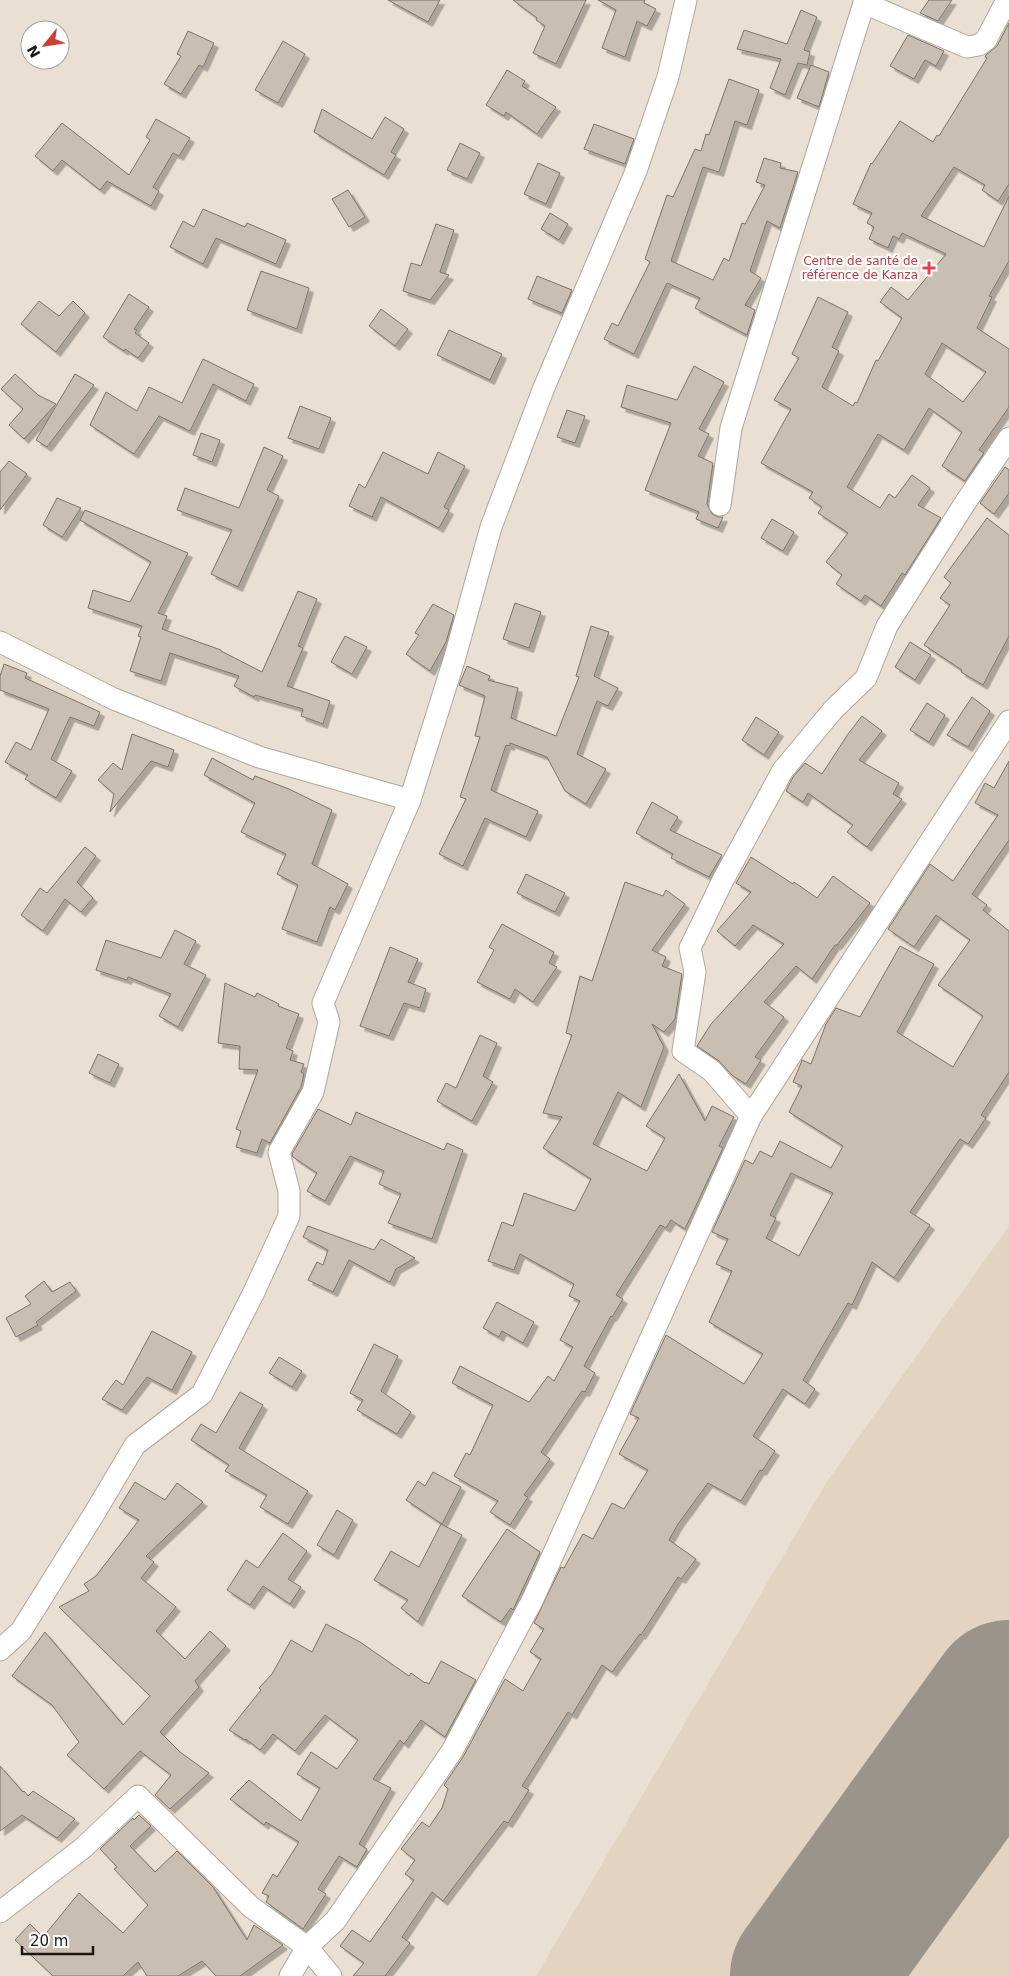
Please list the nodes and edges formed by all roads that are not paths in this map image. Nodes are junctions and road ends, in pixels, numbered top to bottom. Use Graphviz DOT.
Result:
graph roads {
  1 [pos="686,0"];
  2 [pos="1007,0"];
  3 [pos="864,1"];
  4 [pos="1009,438"];
  5 [pos="720,505"];
  6 [pos="0,642"];
  7 [pos="1009,722"];
  8 [pos="410,800"];
  9 [pos="751,1116"];
  10 [pos="0,1650"];
  11 [pos="0,1912"];
  12 [pos="307,1947"];
  13 [pos="290,1976"];
  14 [pos="331,1976"];
  1 -- 8 [label="street"];
  2 -- 3 [label="street"];
  3 -- 5 [label="street"];
  4 -- 9 [label="street"];
  6 -- 8 [label="street"];
  7 -- 9 [label="street"];
  8 -- 10 [label="street"];
  9 -- 12 [label="street"];
  11 -- 12 [label="street"];
  12 -- 13 [label="street"];
  12 -- 14 [label="street"];
}
